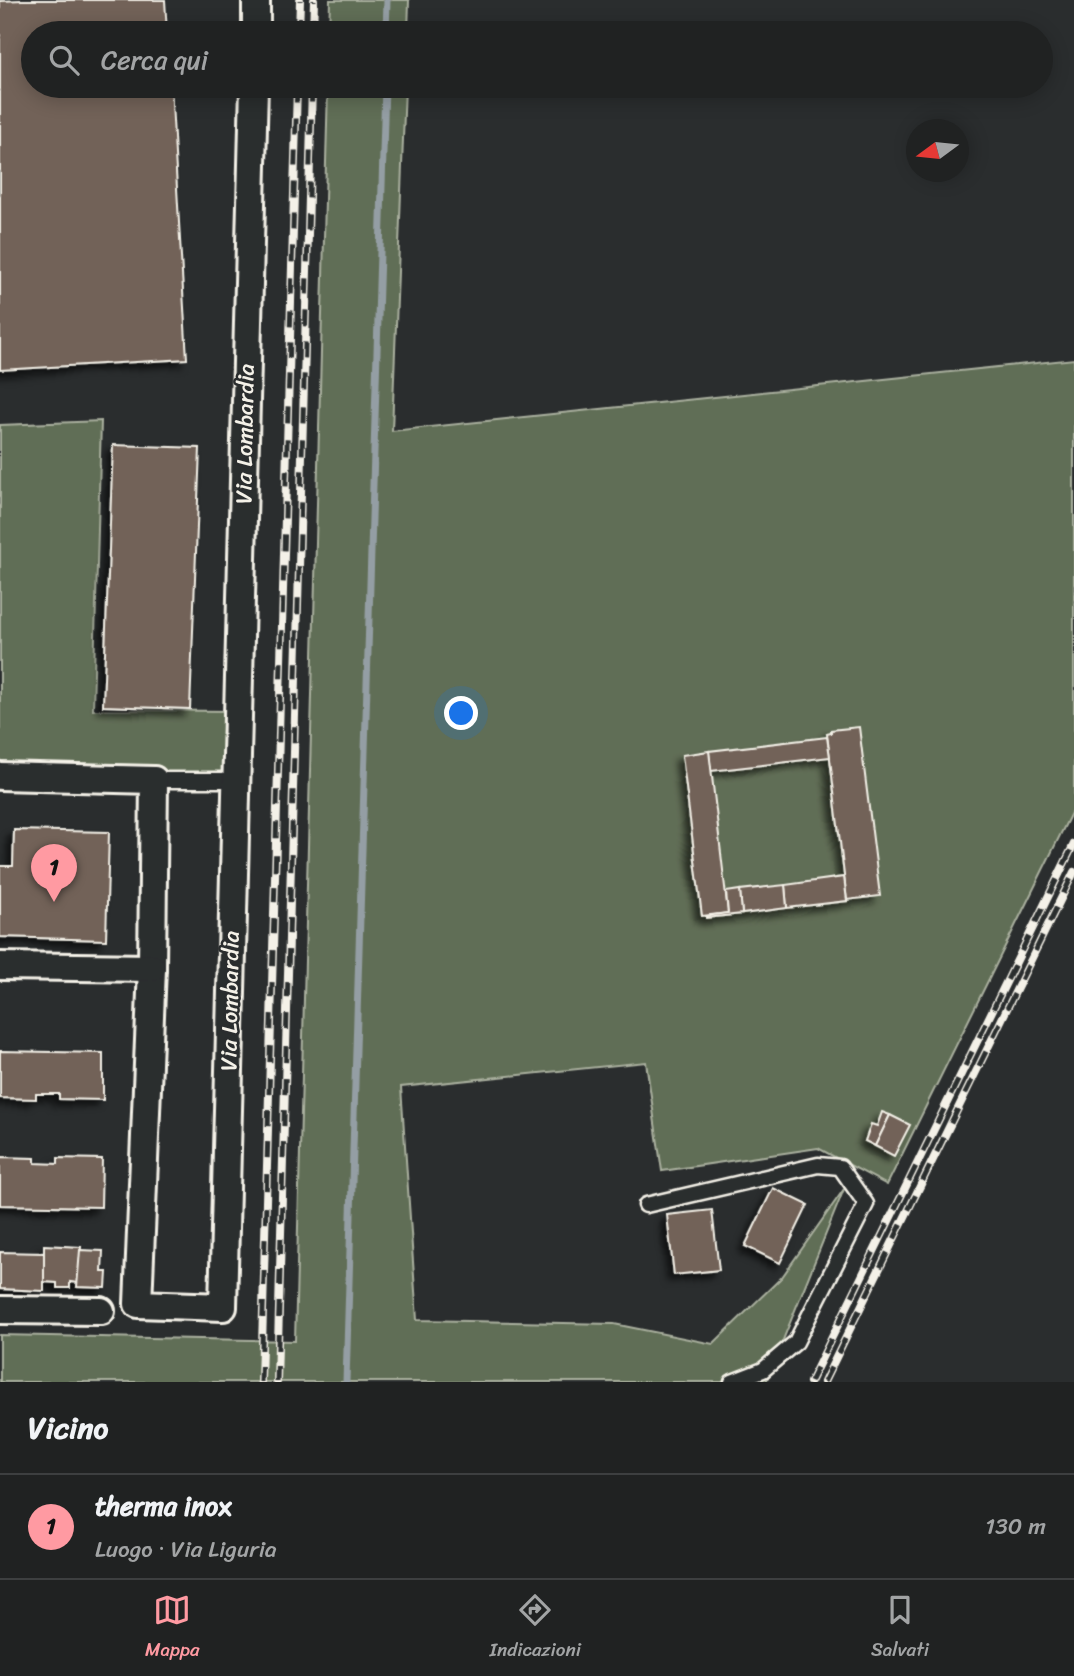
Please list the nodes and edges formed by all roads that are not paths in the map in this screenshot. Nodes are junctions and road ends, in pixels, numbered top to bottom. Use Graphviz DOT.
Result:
graph roads {
  1 [pos="256,0"];
  2 [pos="256,21"];
  3 [pos="254,98"];
  4 [pos="0,776"];
  5 [pos="154,780"];
  6 [pos="236,780"];
  7 [pos="0,966"];
  8 [pos="152,968"];
  9 [pos="646,1205"];
  10 [pos="0,1310"];
  11 [pos="101,1311"];
  12 [pos="732,1382"];
  1 -- 2 [label="street"];
  3 -- 6 [label="street, Via Lombardia"];
  4 -- 5 [label="street"];
  5 -- 6 [label="lane"];
  5 -- 8 [label="street, Via Lombardia"];
  6 -- 8 [label="street, Via Lombardia"];
  7 -- 8 [label="street"];
  9 -- 12 [label="lane"];
  10 -- 11 [label="street"];
}
